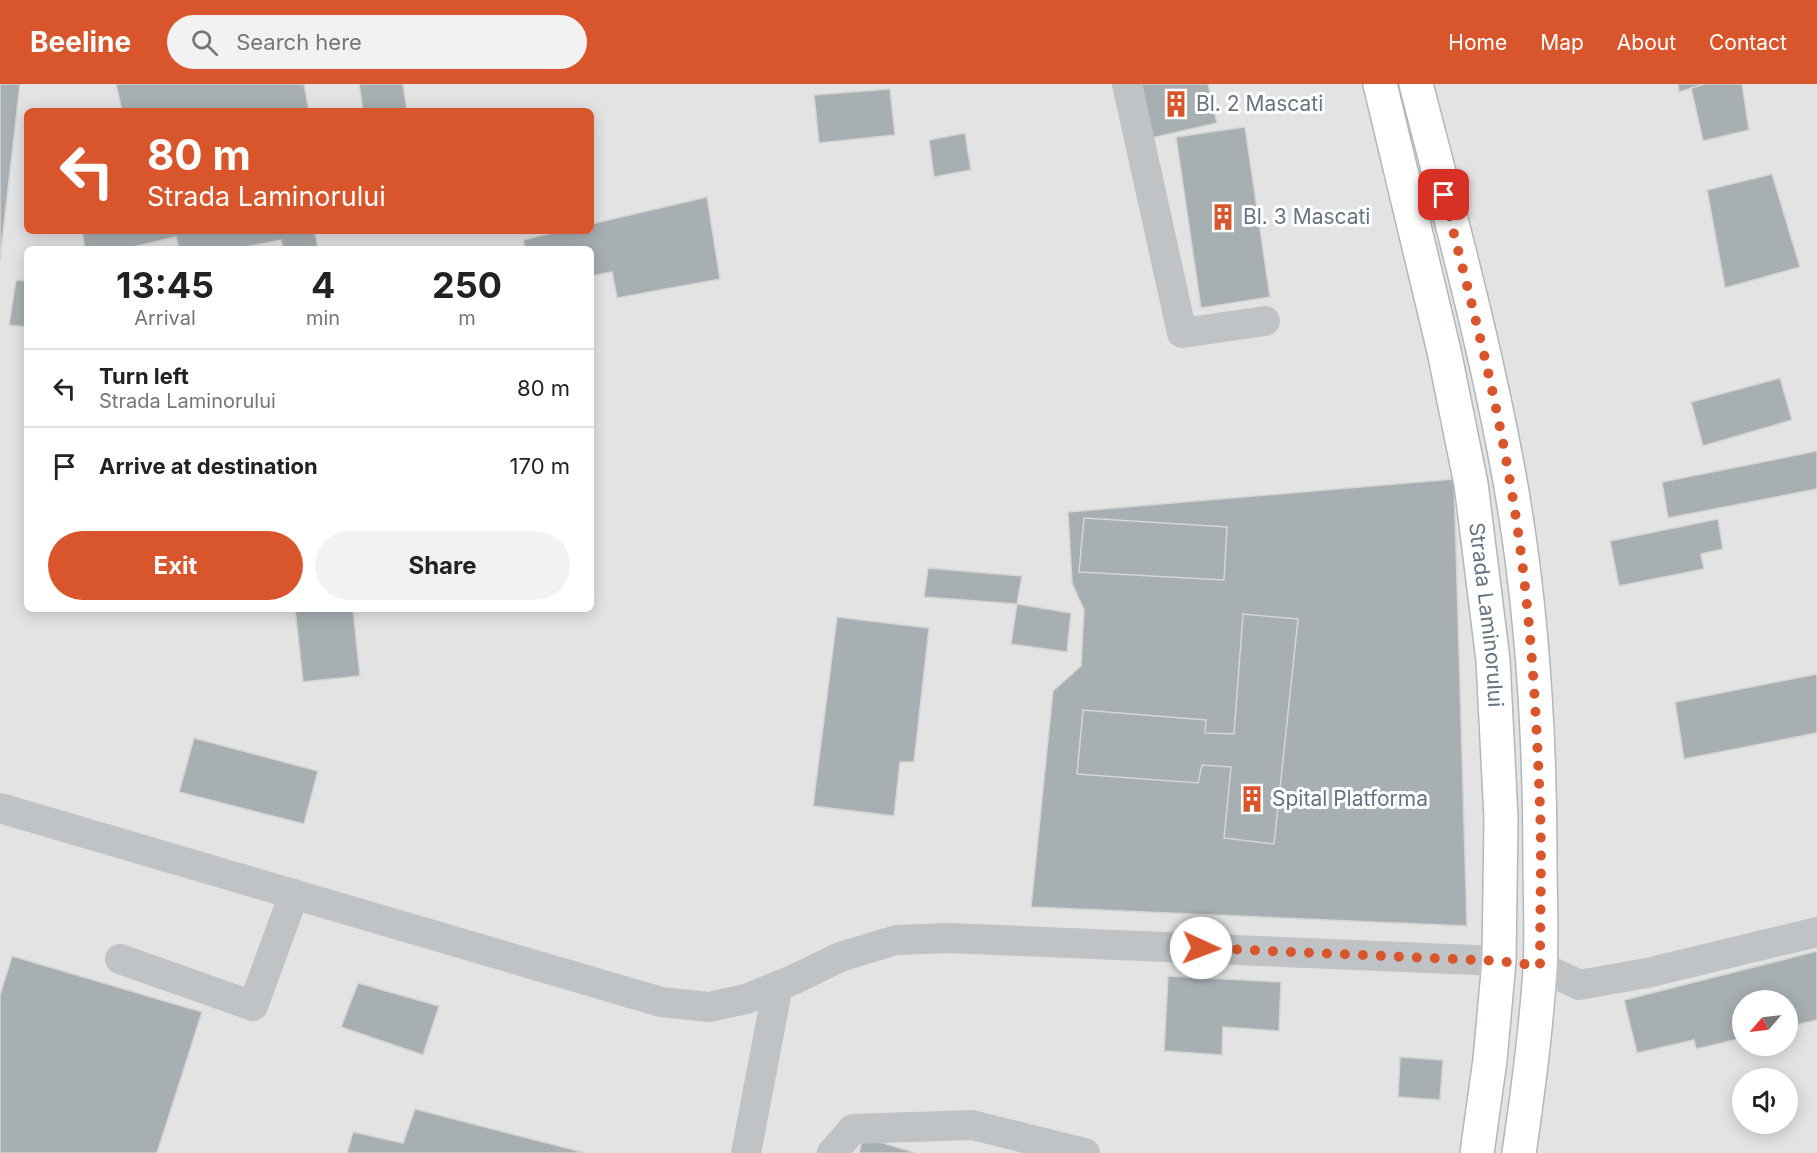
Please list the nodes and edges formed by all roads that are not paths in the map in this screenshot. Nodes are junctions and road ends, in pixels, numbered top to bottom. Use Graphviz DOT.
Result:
graph roads {
  1 [pos="1127,84"];
  2 [pos="1380,84"];
  3 [pos="1416,84"];
  4 [pos="1265,321"];
  5 [pos="0,808"];
  6 [pos="294,894"];
  7 [pos="1817,932"];
  8 [pos="120,959"];
  9 [pos="1499,961"];
  10 [pos="1540,966"];
  11 [pos="778,986"];
  12 [pos="746,1153"];
  13 [pos="832,1153"];
  14 [pos="1085,1153"];
  15 [pos="1477,1153"];
  16 [pos="1519,1153"];
  1 -- 4 [label="lane"];
  2 -- 9 [label="main road, Strada Laminorului"];
  3 -- 10 [label="main road, Strada Laminorului"];
  5 -- 6 [label="lane"];
  6 -- 8 [label="lane"];
  6 -- 11 [label="lane"];
  7 -- 10 [label="lane"];
  9 -- 10 [label="main road"];
  9 -- 11 [label="lane"];
  9 -- 15 [label="main road, Strada Laminorului"];
  10 -- 16 [label="main road, Strada Laminorului"];
  11 -- 12 [label="lane"];
  13 -- 14 [label="lane"];
}
